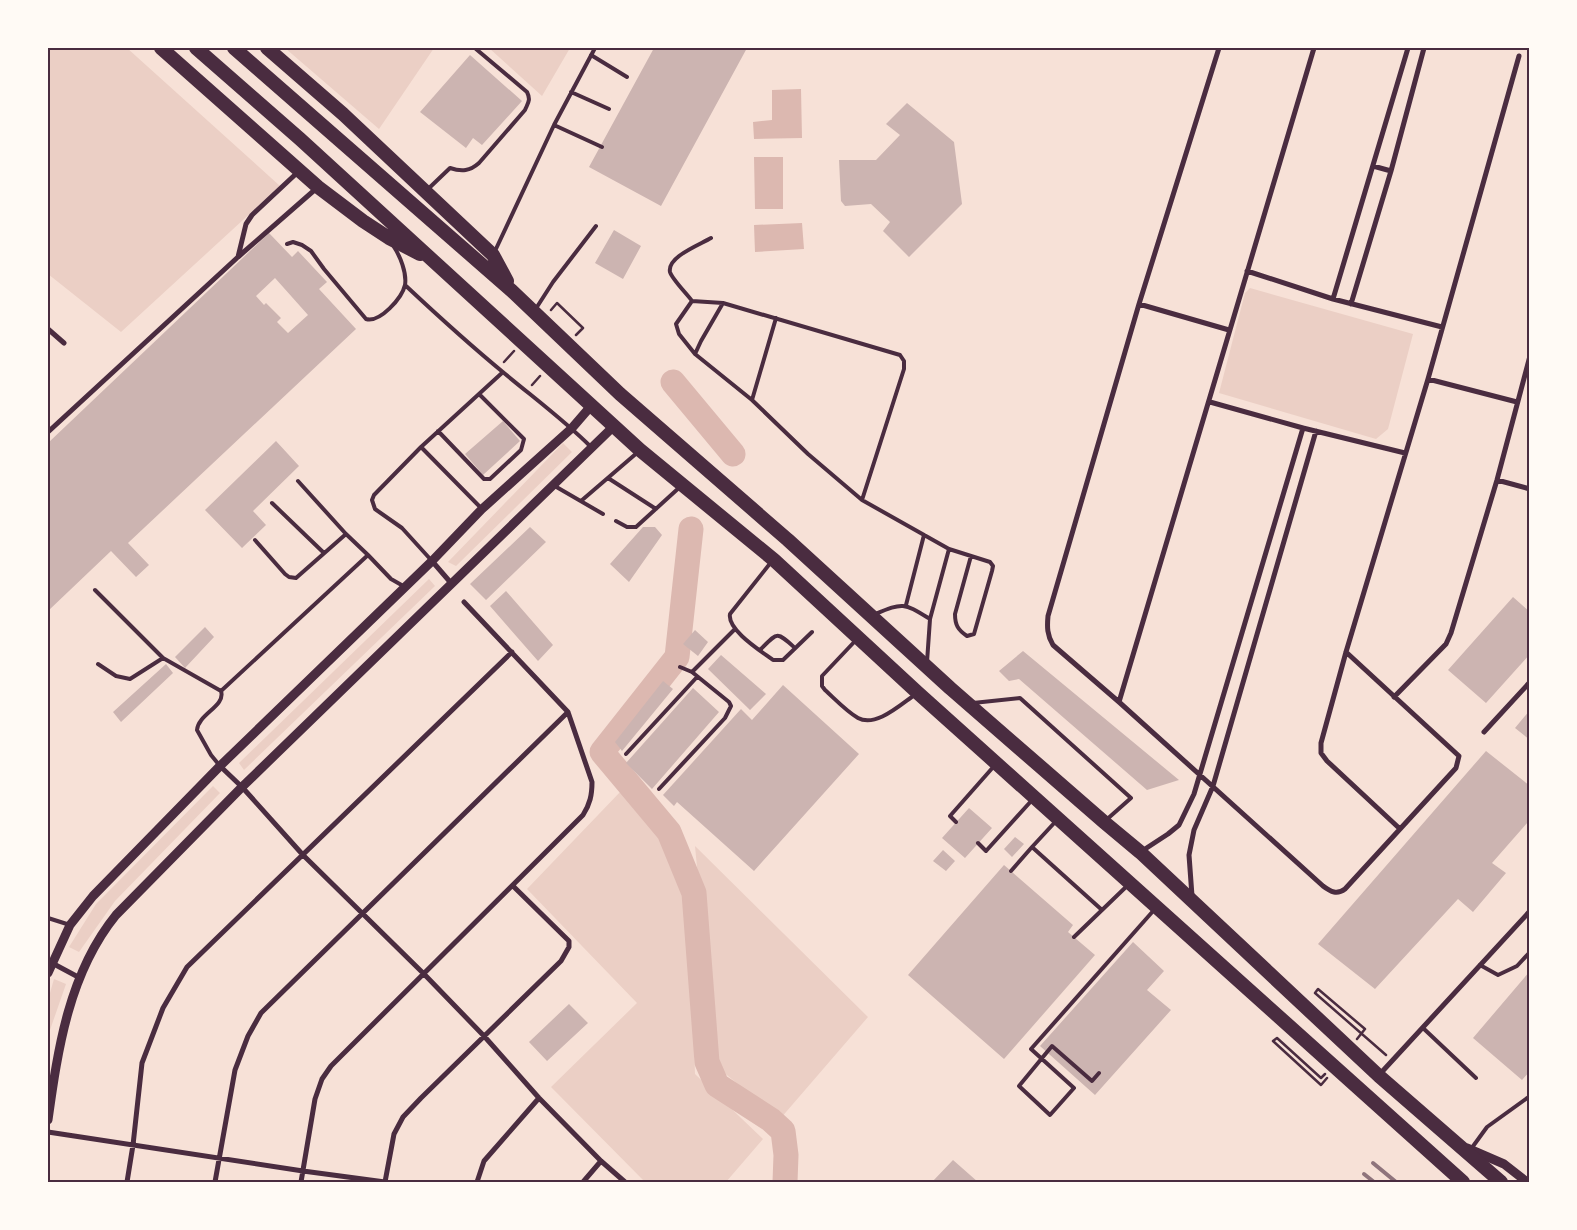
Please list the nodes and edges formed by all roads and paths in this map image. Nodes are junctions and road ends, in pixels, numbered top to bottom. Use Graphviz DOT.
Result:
graph roads {
  1 [pos="161,48"];
  2 [pos="196,48"];
  3 [pos="234,48"];
  4 [pos="267,48"];
  5 [pos="595,48"];
  6 [pos="1219,48"];
  7 [pos="1314,48"];
  8 [pos="1408,48"];
  9 [pos="1424,48"];
  10 [pos="476,49"];
  11 [pos="591,55"];
  12 [pos="1519,56"];
  13 [pos="627,77"];
  14 [pos="571,92"];
  15 [pos="609,110"];
  16 [pos="554,125"];
  17 [pos="602,148"];
  18 [pos="1373,166"];
  19 [pos="300,170"];
  20 [pos="1391,171"];
  21 [pos="318,187"];
  22 [pos="426,191"];
  23 [pos="596,226"];
  24 [pos="389,238"];
  25 [pos="710,238"];
  26 [pos="287,244"];
  27 [pos="493,255"];
  28 [pos="238,257"];
  29 [pos="435,261"];
  30 [pos="1247,271"];
  31 [pos="405,285"];
  32 [pos="512,291"];
  33 [pos="1333,299"];
  34 [pos="692,301"];
  35 [pos="557,303"];
  36 [pos="723,303"];
  37 [pos="1139,304"];
  38 [pos="1351,304"];
  39 [pos="534,312"];
  40 [pos="776,318"];
  41 [pos="1442,327"];
  42 [pos="583,328"];
  43 [pos="48,329"];
  44 [pos="1229,330"];
  45 [pos="64,343"];
  46 [pos="695,354"];
  47 [pos="1530,356"];
  48 [pos="503,372"];
  49 [pos="1428,380"];
  50 [pos="479,394"];
  51 [pos="752,400"];
  52 [pos="1210,402"];
  53 [pos="1517,402"];
  54 [pos="591,406"];
  55 [pos="614,426"];
  56 [pos="572,428"];
  57 [pos="1303,428"];
  58 [pos="438,431"];
  59 [pos="1316,431"];
  60 [pos="48,432"];
  61 [pos="421,446"];
  62 [pos="591,447"];
  63 [pos="640,450"];
  64 [pos="1405,453"];
  65 [pos="608,478"];
  66 [pos="298,480"];
  67 [pos="1497,480"];
  68 [pos="684,484"];
  69 [pos="553,485"];
  70 [pos="1530,489"];
  71 [pos="862,500"];
  72 [pos="581,501"];
  73 [pos="272,503"];
  74 [pos="482,509"];
  75 [pos="656,509"];
  76 [pos="603,514"];
  77 [pos="616,521"];
  78 [pos="346,534"];
  79 [pos="924,535"];
  80 [pos="255,540"];
  81 [pos="949,549"];
  82 [pos="324,553"];
  83 [pos="368,555"];
  84 [pos="972,556"];
  85 [pos="774,560"];
  86 [pos="432,561"];
  87 [pos="451,582"];
  88 [pos="405,588"];
  89 [pos="96,590"];
  90 [pos="464,602"];
  91 [pos="906,605"];
  92 [pos="871,616"];
  93 [pos="930,619"];
  94 [pos="734,629"];
  95 [pos="812,632"];
  96 [pos="858,637"];
  97 [pos="795,648"];
  98 [pos="760,650"];
  99 [pos="512,652"];
  100 [pos="1346,652"];
  101 [pos="163,658"];
  102 [pos="98,664"];
  103 [pos="926,666"];
  104 [pos="680,667"];
  105 [pos="692,672"];
  106 [pos="697,677"];
  107 [pos="1530,682"];
  108 [pos="221,692"];
  109 [pos="918,693"];
  110 [pos="1394,697"];
  111 [pos="1119,702"];
  112 [pos="968,704"];
  113 [pos="568,712"];
  114 [pos="1484,732"];
  115 [pos="626,754"];
  116 [pos="997,764"];
  117 [pos="220,766"];
  118 [pos="1201,775"];
  119 [pos="1213,786"];
  120 [pos="242,787"];
  121 [pos="659,789"];
  122 [pos="1034,798"];
  123 [pos="1058,819"];
  124 [pos="956,822"];
  125 [pos="1104,822"];
  126 [pos="1399,828"];
  127 [pos="978,843"];
  128 [pos="1032,847"];
  129 [pos="1140,852"];
  130 [pos="303,855"];
  131 [pos="1011,871"];
  132 [pos="1130,882"];
  133 [pos="513,886"];
  134 [pos="1192,900"];
  135 [pos="1157,906"];
  136 [pos="1102,910"];
  137 [pos="1530,910"];
  138 [pos="362,913"];
  139 [pos="48,918"];
  140 [pos="70,925"];
  141 [pos="1074,937"];
  142 [pos="1530,952"];
  143 [pos="51,963"];
  144 [pos="1480,965"];
  145 [pos="48,973"];
  146 [pos="424,974"];
  147 [pos="80,978"];
  148 [pos="1423,1028"];
  149 [pos="1365,1029"];
  150 [pos="484,1036"];
  151 [pos="1393,1061"];
  152 [pos="1099,1073"];
  153 [pos="1379,1076"];
  154 [pos="1320,1078"];
  155 [pos="1476,1078"];
  156 [pos="1322,1085"];
  157 [pos="1530,1096"];
  158 [pos="540,1098"];
  159 [pos="48,1120"];
  160 [pos="48,1132"];
  161 [pos="1457,1143"];
  162 [pos="133,1145"];
  163 [pos="1471,1150"];
  164 [pos="218,1158"];
  165 [pos="601,1160"];
  166 [pos="1442,1163"];
  167 [pos="303,1171"];
  168 [pos="127,1182"];
  169 [pos="215,1182"];
  170 [pos="301,1182"];
  171 [pos="385,1182"];
  172 [pos="477,1182"];
  173 [pos="583,1182"];
  174 [pos="625,1182"];
  175 [pos="1451,1182"];
  176 [pos="1463,1182"];
  177 [pos="1501,1182"];
  178 [pos="1527,1182"];
  1 -- 19 [label="highway"];
  2 -- 29 [label="highway"];
  3 -- 32 [label="highway"];
  4 -- 22 [label="highway"];
  5 -- 11 [label="lane"];
  6 -- 37 [label="street"];
  7 -- 30 [label="street"];
  8 -- 18 [label="street"];
  9 -- 20 [label="street"];
  10 -- 22 [label="lane"];
  11 -- 13 [label="lane"];
  11 -- 14 [label="lane"];
  12 -- 41 [label="street"];
  14 -- 15 [label="lane"];
  14 -- 16 [label="lane"];
  16 -- 17 [label="lane"];
  16 -- 27 [label="lane"];
  18 -- 20 [label="street"];
  18 -- 33 [label="street"];
  19 -- 21 [label="highway"];
  19 -- 28 [label="street"];
  20 -- 38 [label="street"];
  21 -- 24 [label="highway"];
  21 -- 28 [label="street"];
  22 -- 27 [label="highway"];
  23 -- 39 [label="lane"];
  24 -- 29 [label="highway"];
  24 -- 31 [label="lane"];
  25 -- 34 [label="lane"];
  26 -- 31 [label="lane"];
  27 -- 32 [label="highway"];
  28 -- 60 [label="street"];
  29 -- 54 [label="highway"];
  30 -- 33 [label="street"];
  30 -- 44 [label="street"];
  31 -- 48 [label="lane"];
  32 -- 39 [label="highway"];
  33 -- 38 [label="street"];
  34 -- 36 [label="lane"];
  34 -- 46 [label="lane"];
  35 -- 42 [label="path"];
  36 -- 40 [label="lane"];
  36 -- 46 [label="lane"];
  37 -- 44 [label="street"];
  37 -- 111 [label="street"];
  38 -- 41 [label="street"];
  39 -- 92 [label="highway"];
  40 -- 51 [label="lane"];
  40 -- 71 [label="lane"];
  41 -- 49 [label="street"];
  43 -- 45 [label="street"];
  44 -- 52 [label="street"];
  46 -- 51 [label="lane"];
  47 -- 53 [label="street"];
  48 -- 50 [label="lane"];
  48 -- 56 [label="lane"];
  49 -- 53 [label="street"];
  49 -- 64 [label="street"];
  50 -- 58 [label="lane"];
  50 -- 58 [label="lane"];
  51 -- 71 [label="lane"];
  52 -- 57 [label="street"];
  52 -- 111 [label="street"];
  53 -- 67 [label="street"];
  54 -- 55 [label="highway"];
  54 -- 56 [label="street"];
  55 -- 62 [label="street"];
  55 -- 63 [label="highway"];
  56 -- 62 [label="lane"];
  56 -- 74 [label="street"];
  57 -- 59 [label="street"];
  57 -- 118 [label="street"];
  58 -- 61 [label="lane"];
  59 -- 64 [label="street"];
  59 -- 119 [label="street"];
  61 -- 74 [label="lane"];
  61 -- 86 [label="lane"];
  62 -- 69 [label="street"];
  63 -- 65 [label="lane"];
  63 -- 68 [label="highway"];
  64 -- 100 [label="street"];
  65 -- 72 [label="lane"];
  65 -- 75 [label="lane"];
  66 -- 78 [label="lane"];
  67 -- 70 [label="street"];
  67 -- 110 [label="street"];
  68 -- 75 [label="lane"];
  68 -- 85 [label="highway"];
  69 -- 72 [label="lane"];
  69 -- 87 [label="street"];
  71 -- 79 [label="lane"];
  72 -- 76 [label="lane"];
  73 -- 82 [label="lane"];
  74 -- 86 [label="street"];
  75 -- 77 [label="lane"];
  78 -- 82 [label="lane"];
  78 -- 83 [label="lane"];
  79 -- 81 [label="lane"];
  79 -- 91 [label="lane"];
  80 -- 82 [label="lane"];
  81 -- 84 [label="lane"];
  81 -- 93 [label="lane"];
  83 -- 88 [label="lane"];
  83 -- 108 [label="lane"];
  84 -- 84 [label="lane"];
  85 -- 94 [label="lane"];
  85 -- 96 [label="highway"];
  86 -- 87 [label="street"];
  86 -- 88 [label="street"];
  87 -- 120 [label="street"];
  88 -- 117 [label="street"];
  89 -- 101 [label="lane"];
  90 -- 99 [label="street"];
  91 -- 92 [label="lane"];
  91 -- 93 [label="lane"];
  92 -- 103 [label="highway"];
  93 -- 103 [label="lane"];
  94 -- 98 [label="lane"];
  94 -- 105 [label="lane"];
  95 -- 97 [label="lane"];
  96 -- 109 [label="highway"];
  96 -- 109 [label="lane"];
  97 -- 98 [label="lane"];
  97 -- 98 [label="lane"];
  99 -- 113 [label="street"];
  99 -- 130 [label="street"];
  100 -- 110 [label="street"];
  100 -- 126 [label="street"];
  101 -- 102 [label="lane"];
  101 -- 108 [label="lane"];
  103 -- 112 [label="highway"];
  104 -- 105 [label="lane"];
  105 -- 106 [label="lane"];
  106 -- 115 [label="lane"];
  106 -- 121 [label="lane"];
  107 -- 114 [label="street"];
  108 -- 117 [label="lane"];
  109 -- 116 [label="highway"];
  110 -- 126 [label="street"];
  111 -- 118 [label="street"];
  112 -- 125 [label="highway"];
  112 -- 125 [label="lane"];
  113 -- 133 [label="street"];
  113 -- 138 [label="street"];
  116 -- 122 [label="highway"];
  116 -- 124 [label="lane"];
  117 -- 120 [label="street"];
  117 -- 140 [label="street"];
  118 -- 119 [label="street"];
  118 -- 129 [label="street"];
  119 -- 126 [label="street"];
  119 -- 134 [label="street"];
  120 -- 130 [label="street"];
  120 -- 147 [label="street"];
  122 -- 123 [label="highway"];
  122 -- 127 [label="lane"];
  123 -- 128 [label="lane"];
  123 -- 132 [label="highway"];
  125 -- 129 [label="highway"];
  128 -- 131 [label="lane"];
  128 -- 136 [label="lane"];
  129 -- 134 [label="highway"];
  130 -- 138 [label="street"];
  130 -- 162 [label="street"];
  132 -- 135 [label="highway"];
  132 -- 136 [label="lane"];
  133 -- 146 [label="street"];
  133 -- 150 [label="street"];
  134 -- 153 [label="highway"];
  135 -- 152 [label="lane"];
  135 -- 166 [label="highway"];
  136 -- 141 [label="lane"];
  137 -- 144 [label="street"];
  138 -- 146 [label="street"];
  138 -- 164 [label="street"];
  139 -- 140 [label="lane"];
  140 -- 143 [label="street"];
  142 -- 144 [label="lane"];
  143 -- 145 [label="street"];
  143 -- 147 [label="street"];
  144 -- 148 [label="street"];
  146 -- 150 [label="street"];
  146 -- 167 [label="street"];
  147 -- 159 [label="street"];
  148 -- 151 [label="street"];
  148 -- 155 [label="lane"];
  149 -- 151 [label="path"];
  150 -- 158 [label="street"];
  150 -- 171 [label="street"];
  151 -- 153 [label="street"];
  153 -- 161 [label="highway"];
  154 -- 156 [label="path"];
  157 -- 163 [label="lane"];
  158 -- 165 [label="street"];
  158 -- 172 [label="street"];
  160 -- 162 [label="street"];
  161 -- 163 [label="street"];
  161 -- 177 [label="highway"];
  162 -- 164 [label="street"];
  162 -- 168 [label="street"];
  163 -- 178 [label="street"];
  164 -- 167 [label="street"];
  164 -- 169 [label="street"];
  165 -- 173 [label="street"];
  165 -- 174 [label="street"];
  166 -- 175 [label="street"];
  166 -- 176 [label="highway"];
  167 -- 170 [label="street"];
  167 -- 171 [label="street"];
}
